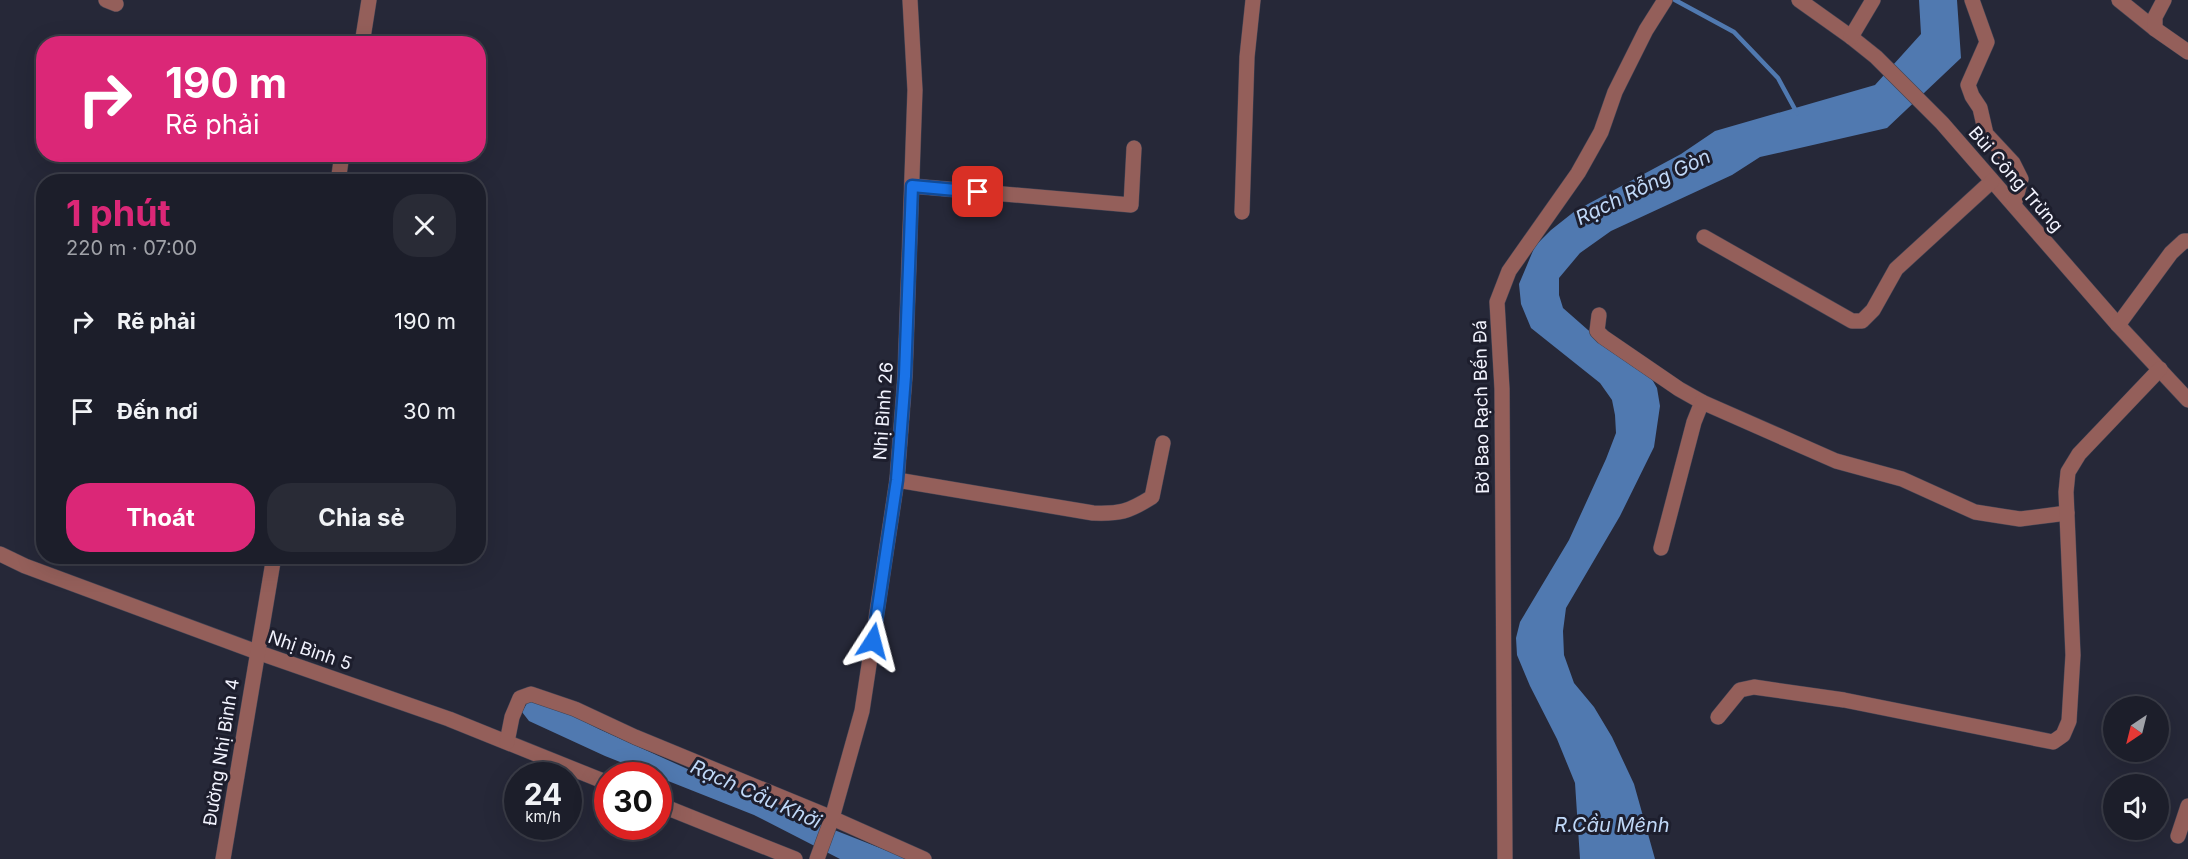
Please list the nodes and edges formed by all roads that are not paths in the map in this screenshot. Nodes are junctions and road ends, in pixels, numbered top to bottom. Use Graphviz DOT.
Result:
graph roads {
  1 [pos="369,0"];
  2 [pos="910,0"];
  3 [pos="1253,0"];
  4 [pos="1799,0"];
  5 [pos="1873,0"];
  6 [pos="1972,0"];
  7 [pos="2118,0"];
  8 [pos="2164,0"];
  9 [pos="1662,2"];
  10 [pos="2155,29"];
  11 [pos="363,36"];
  12 [pos="1851,37"];
  13 [pos="2188,52"];
  14 [pos="1134,148"];
  15 [pos="1992,181"];
  16 [pos="912,186"];
  17 [pos="2014,205"];
  18 [pos="1242,212"];
  19 [pos="2188,225"];
  20 [pos="1704,237"];
  21 [pos="2186,241"];
  22 [pos="1599,315"];
  23 [pos="2118,326"];
  24 [pos="2160,369"];
  25 [pos="2188,400"];
  26 [pos="1702,402"];
  27 [pos="1163,443"];
  28 [pos="897,480"];
  29 [pos="2067,513"];
  30 [pos="1661,548"];
  31 [pos="0,554"];
  32 [pos="273,564"];
  33 [pos="257,652"];
  34 [pos="1718,717"];
  35 [pos="507,742"];
  36 [pos="594,777"];
  37 [pos="2188,806"];
  38 [pos="672,810"];
  39 [pos="831,821"];
  40 [pos="2178,836"];
  41 [pos="818,858"];
  42 [pos="223,859"];
  43 [pos="795,859"];
  44 [pos="924,859"];
  45 [pos="1504,859"];
  1 -- 11 [label="street"];
  2 -- 16 [label="street, Nhị Bình 26"];
  3 -- 18 [label="street"];
  4 -- 12 [label="street, Bùi Công Trừng"];
  5 -- 12 [label="street"];
  6 -- 17 [label="street"];
  7 -- 10 [label="street"];
  8 -- 10 [label="street"];
  9 -- 45 [label="street, Bờ Bao Rạch Bến Đá"];
  10 -- 13 [label="street"];
  12 -- 15 [label="street, Bùi Công Trừng"];
  14 -- 16 [label="street"];
  15 -- 17 [label="street, Bùi Công Trừng"];
  15 -- 20 [label="street"];
  16 -- 28 [label="street, Nhị Bình 26"];
  17 -- 23 [label="street, Bùi Công Trừng"];
  19 -- 21 [label="street"];
  21 -- 23 [label="street"];
  22 -- 26 [label="street"];
  23 -- 24 [label="street, Bùi Công Trừng"];
  24 -- 25 [label="street, Bùi Công Trừng"];
  24 -- 29 [label="street"];
  26 -- 29 [label="street"];
  26 -- 30 [label="street"];
  27 -- 28 [label="street"];
  28 -- 39 [label="street, Nhị Bình 26"];
  29 -- 34 [label="street"];
  31 -- 33 [label="street, Nhị Bình 5"];
  32 -- 33 [label="street, Đường Nhị Bình 4"];
  33 -- 35 [label="street, Nhị Bình 5"];
  33 -- 42 [label="street, Đường Nhị Bình 4"];
  35 -- 36 [label="street, Nhị Bình 5"];
  35 -- 39 [label="street"];
  37 -- 40 [label="street"];
  38 -- 43 [label="street"];
  39 -- 41 [label="street, Nhị Bình 26"];
  39 -- 44 [label="street"];
}
